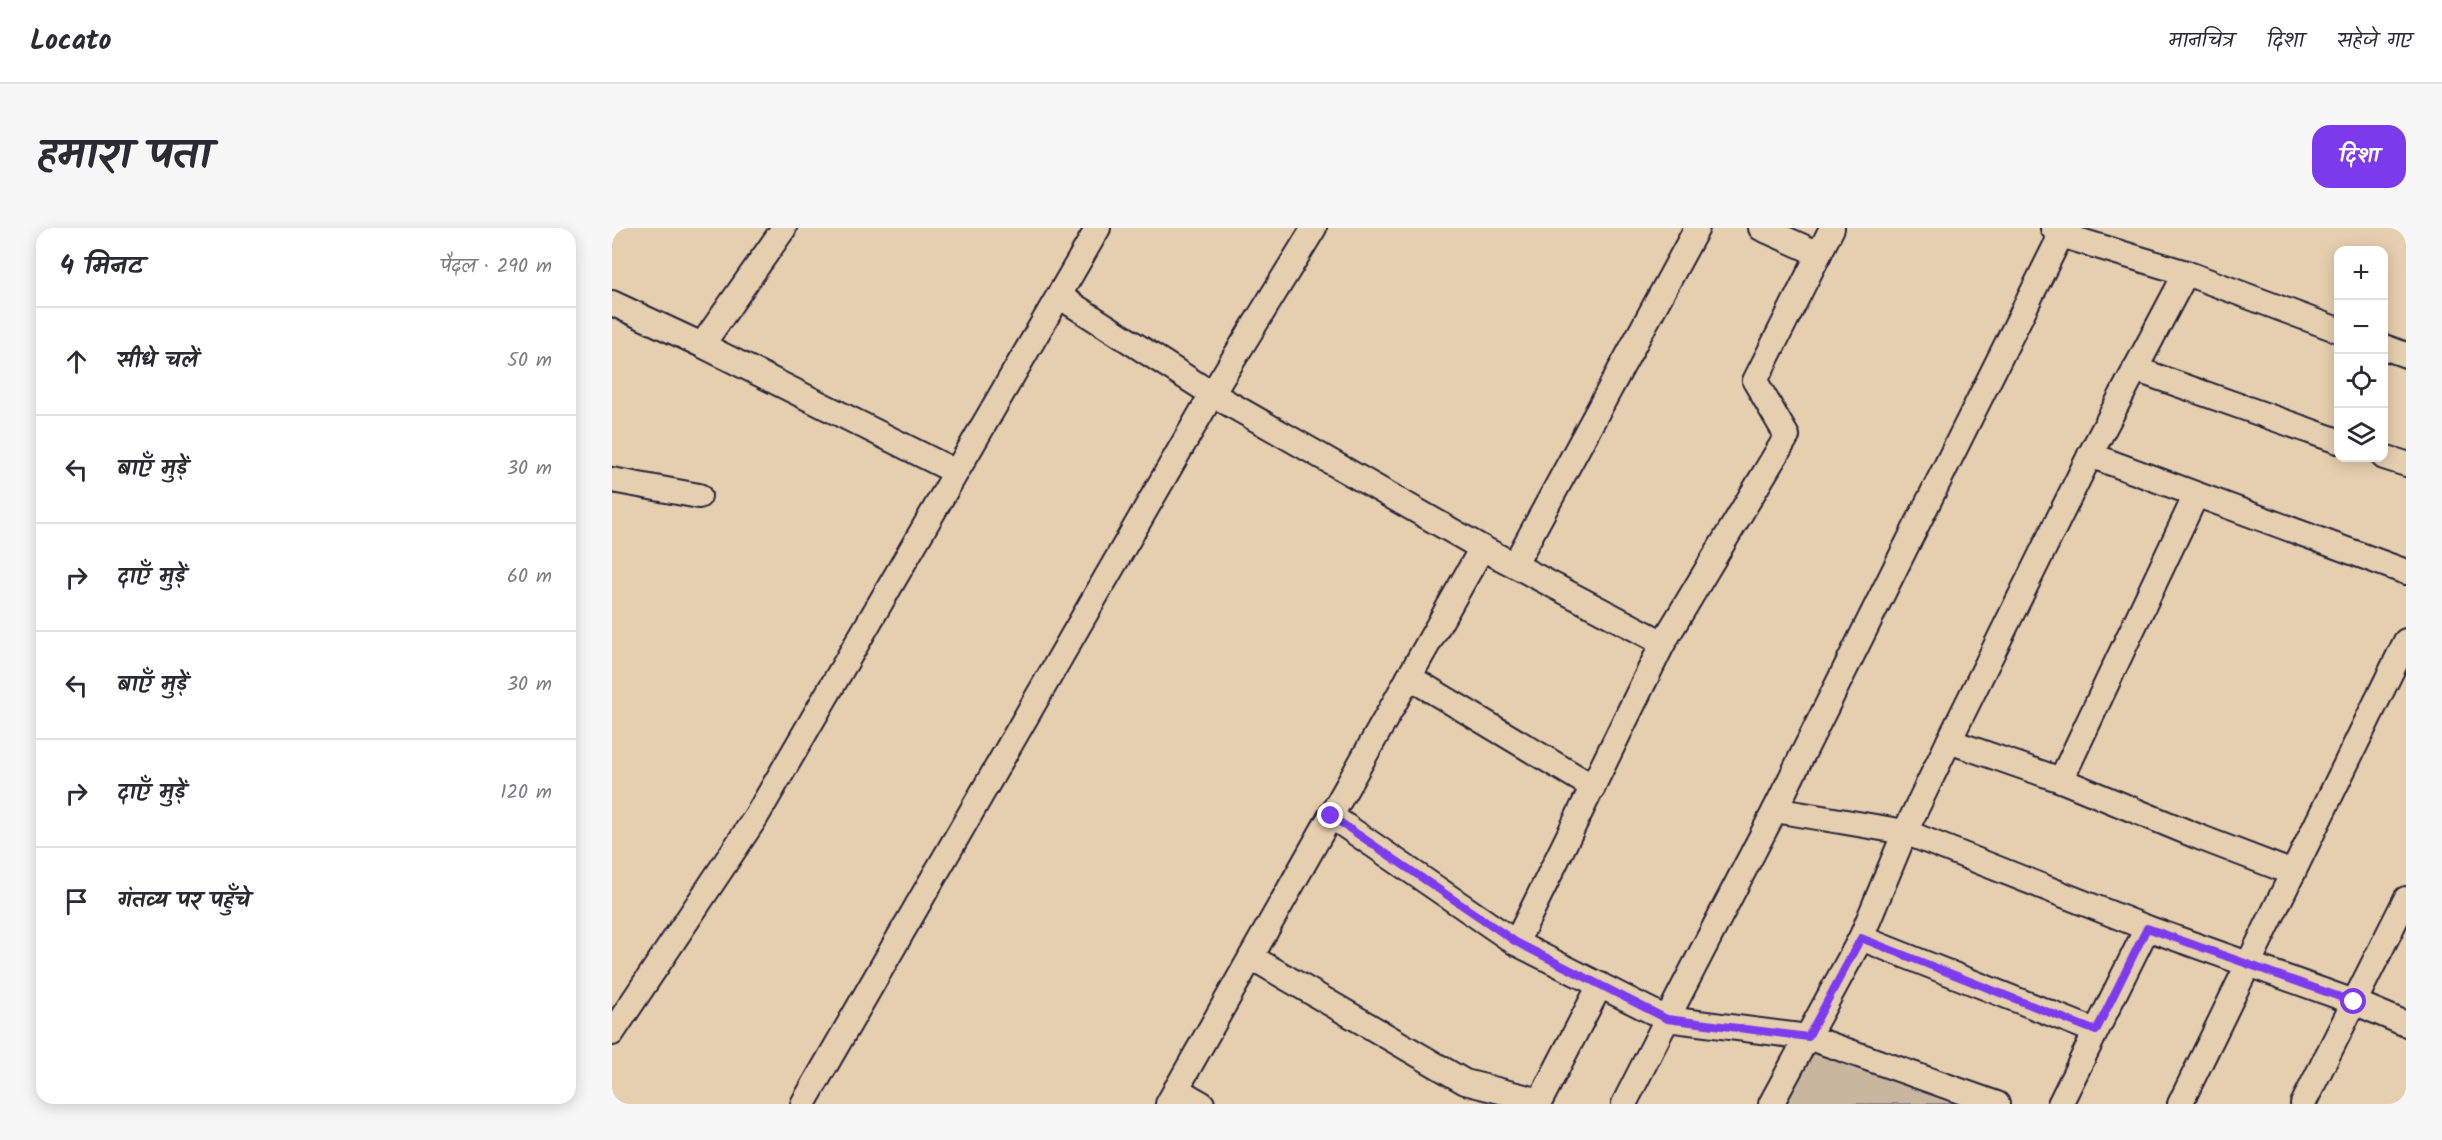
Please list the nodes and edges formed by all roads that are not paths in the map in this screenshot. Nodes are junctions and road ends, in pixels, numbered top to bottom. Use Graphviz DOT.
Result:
graph roads {
  1 [pos="784,228"];
  2 [pos="1098,228"];
  3 [pos="1314,228"];
  4 [pos="1696,228"];
  5 [pos="1761,228"];
  6 [pos="1832,228"];
  7 [pos="2057,231"];
  8 [pos="1819,254"];
  9 [pos="2186,273"];
  10 [pos="1059,296"];
  11 [pos="612,303"];
  12 [pos="2334,328"];
  13 [pos="702,345"];
  14 [pos="2388,348"];
  15 [pos="2406,355"];
  16 [pos="2135,369"];
  17 [pos="1212,394"];
  18 [pos="2334,440"];
  19 [pos="2090,455"];
  20 [pos="2388,457"];
  21 [pos="2406,464"];
  22 [pos="956,472"];
  23 [pos="612,480"];
  24 [pos="2196,495"];
  25 [pos="699,496"];
  26 [pos="1482,548"];
  27 [pos="1515,564"];
  28 [pos="2406,572"];
  29 [pos="2406,642"];
  30 [pos="1663,643"];
  31 [pos="1409,676"];
  32 [pos="1949,741"];
  33 [pos="2061,780"];
  34 [pos="1593,787"];
  35 [pos="1774,810"];
  36 [pos="1331,816"];
  37 [pos="1905,832"];
  38 [pos="2293,873"];
  39 [pos="2406,899"];
  40 [pos="2147,928"];
  41 [pos="1861,938"];
  42 [pos="1516,942"];
  43 [pos="1251,957"];
  44 [pos="2248,963"];
  45 [pos="1600,985"];
  46 [pos="2354,1002"];
  47 [pos="1667,1019"];
  48 [pos="2406,1024"];
  49 [pos="2096,1031"];
  50 [pos="612,1033"];
  51 [pos="1808,1037"];
  52 [pos="1172,1097"];
  53 [pos="803,1104"];
  54 [pos="1202,1104"];
  55 [pos="1624,1104"];
  56 [pos="1771,1104"];
  57 [pos="1997,1104"];
  58 [pos="2060,1104"];
  59 [pos="2180,1104"];
  60 [pos="2303,1104"];
  1 -- 13 [label="street"];
  2 -- 10 [label="street"];
  3 -- 17 [label="street"];
  4 -- 27 [label="street"];
  5 -- 8 [label="street"];
  6 -- 8 [label="street"];
  7 -- 9 [label="street"];
  7 -- 35 [label="street"];
  8 -- 30 [label="street"];
  9 -- 12 [label="street"];
  9 -- 16 [label="street"];
  10 -- 17 [label="street"];
  10 -- 22 [label="street"];
  11 -- 13 [label="street"];
  13 -- 22 [label="street"];
  14 -- 15 [label="street"];
  16 -- 18 [label="street"];
  16 -- 19 [label="street"];
  17 -- 26 [label="street"];
  17 -- 53 [label="street"];
  19 -- 24 [label="street"];
  19 -- 32 [label="street"];
  20 -- 21 [label="street"];
  22 -- 50 [label="street"];
  23 -- 25 [label="street"];
  24 -- 28 [label="street"];
  24 -- 33 [label="street"];
  26 -- 27 [label="street"];
  26 -- 31 [label="street"];
  27 -- 30 [label="street"];
  29 -- 38 [label="street"];
  30 -- 34 [label="street"];
  31 -- 34 [label="street"];
  31 -- 36 [label="street"];
  32 -- 33 [label="street"];
  32 -- 37 [label="street"];
  33 -- 38 [label="street"];
  34 -- 42 [label="street"];
  35 -- 37 [label="street"];
  35 -- 47 [label="street"];
  36 -- 42 [label="street"];
  36 -- 43 [label="street"];
  37 -- 40 [label="street"];
  37 -- 41 [label="street"];
  38 -- 44 [label="street"];
  39 -- 46 [label="street"];
  40 -- 44 [label="street"];
  40 -- 49 [label="street"];
  41 -- 49 [label="street"];
  41 -- 51 [label="street"];
  42 -- 45 [label="street"];
  43 -- 45 [label="street"];
  43 -- 52 [label="street"];
  44 -- 46 [label="street"];
  44 -- 59 [label="street"];
  45 -- 47 [label="street"];
  46 -- 48 [label="street"];
  46 -- 60 [label="street"];
  47 -- 51 [label="street"];
  47 -- 55 [label="street"];
  49 -- 58 [label="street"];
  51 -- 56 [label="street"];
  51 -- 57 [label="street"];
  52 -- 54 [label="street"];
}
